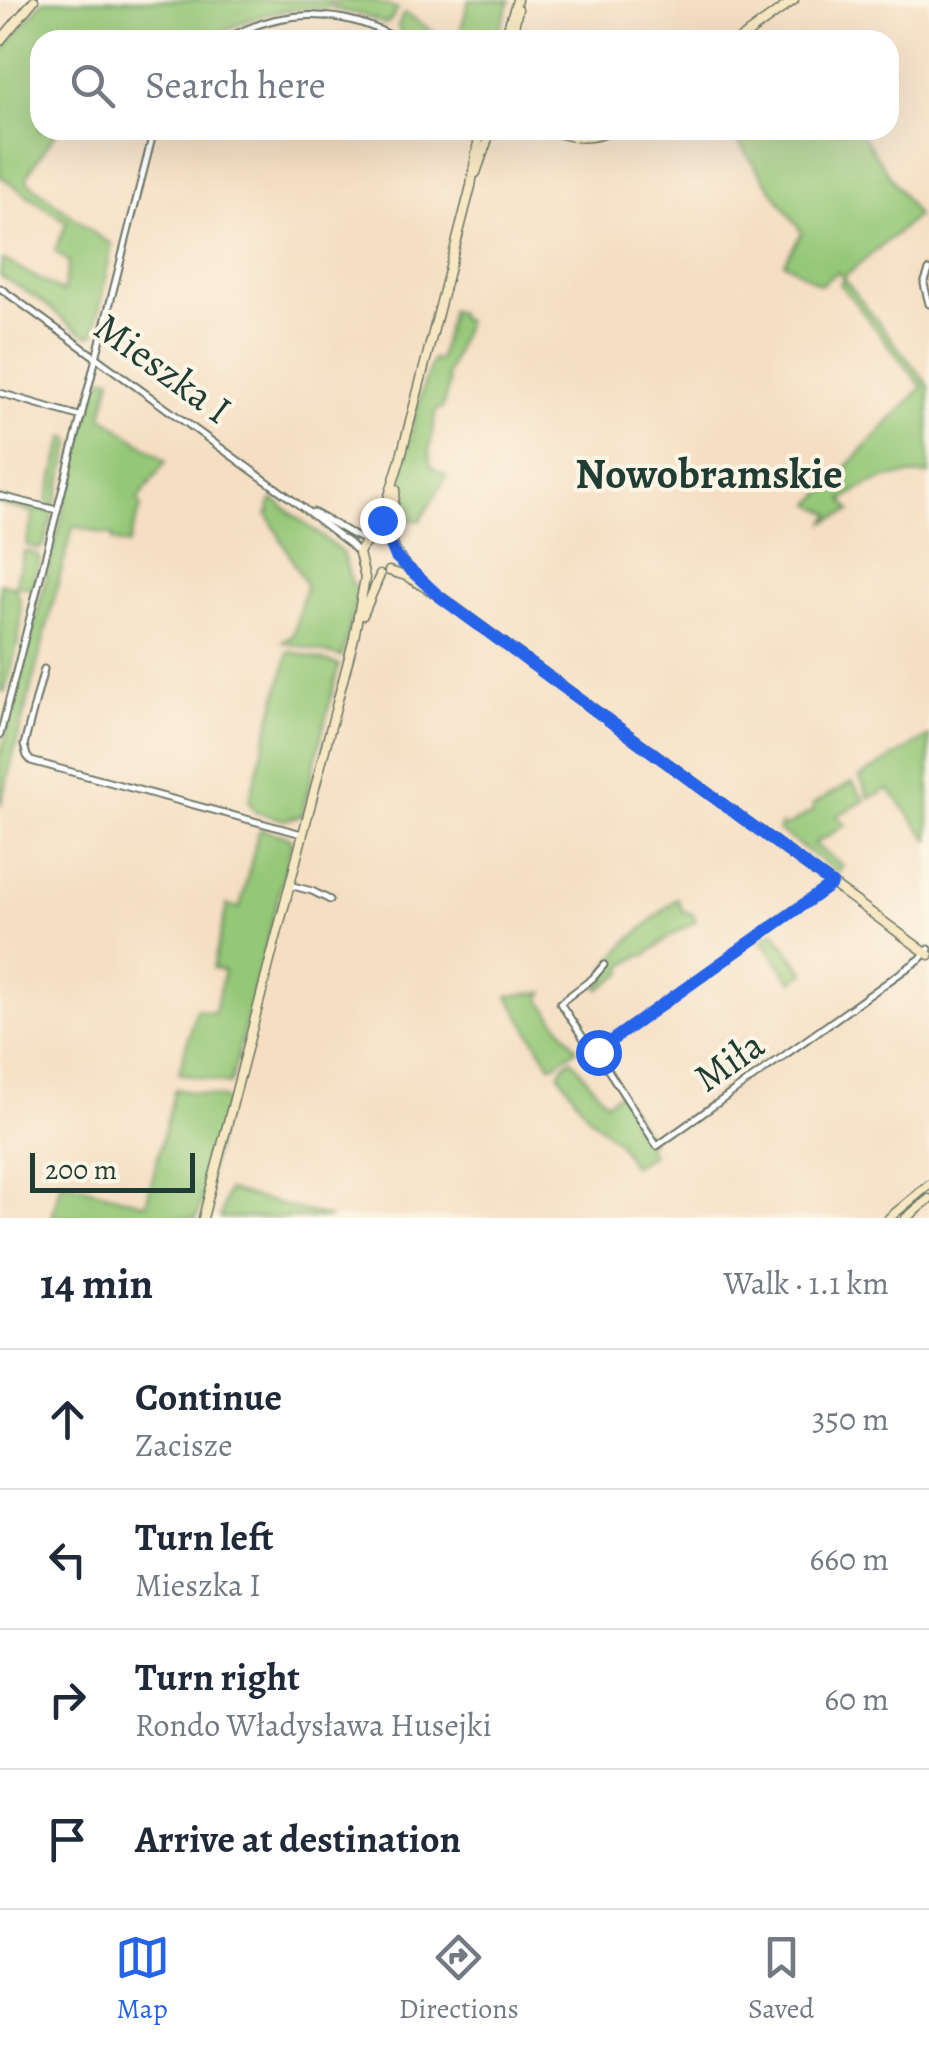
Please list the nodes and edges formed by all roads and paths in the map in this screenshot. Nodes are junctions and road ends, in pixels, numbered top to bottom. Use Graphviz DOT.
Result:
graph roads {
  1 [pos="34,0"];
  2 [pos="518,0"];
  3 [pos="794,0"];
  4 [pos="248,30"];
  5 [pos="378,30"];
  6 [pos="510,30"];
  7 [pos="753,30"];
  8 [pos="0,41"];
  9 [pos="151,140"];
  10 [pos="478,140"];
  11 [pos="487,140"];
  12 [pos="471,186"];
  13 [pos="929,270"];
  14 [pos="0,288"];
  15 [pos="929,304"];
  16 [pos="96,356"];
  17 [pos="0,393"];
  18 [pos="82,417"];
  19 [pos="400,460"];
  20 [pos="0,496"];
  21 [pos="290,498"];
  22 [pos="58,510"];
  23 [pos="372,539"];
  24 [pos="390,543"];
  25 [pos="359,553"];
  26 [pos="396,557"];
  27 [pos="365,570"];
  28 [pos="390,571"];
  29 [pos="380,575"];
  30 [pos="440,597"];
  31 [pos="354,638"];
  32 [pos="44,669"];
  33 [pos="0,735"];
  34 [pos="302,834"];
  35 [pos="289,884"];
  36 [pos="832,884"];
  37 [pos="330,900"];
  38 [pos="928,952"];
  39 [pos="604,965"];
  40 [pos="601,1048"];
  41 [pos="929,1185"];
  42 [pos="928,1202"];
  43 [pos="204,1218"];
  44 [pos="888,1218"];
  45 [pos="906,1218"];
  1 -- 8 [label="main road"];
  2 -- 6 [label="main road"];
  3 -- 7 [label="main road"];
  4 -- 5 [label="street"];
  9 -- 16 [label="street"];
  10 -- 12 [label="main road"];
  11 -- 12 [label="main road"];
  12 -- 19 [label="main road"];
  13 -- 15 [label="street"];
  14 -- 16 [label="street, Mieszka I"];
  16 -- 18 [label="street"];
  16 -- 21 [label="street, Mieszka I"];
  17 -- 18 [label="street"];
  18 -- 22 [label="street"];
  19 -- 23 [label="main road"];
  19 -- 24 [label="main road"];
  20 -- 22 [label="street"];
  21 -- 23 [label="street, Mieszka I"];
  21 -- 25 [label="street, Mieszka I"];
  22 -- 33 [label="street"];
  23 -- 24 [label="main road"];
  23 -- 25 [label="main road"];
  24 -- 26 [label="main road"];
  25 -- 27 [label="main road"];
  26 -- 28 [label="main road"];
  26 -- 30 [label="main road"];
  27 -- 29 [label="main road"];
  27 -- 31 [label="main road"];
  28 -- 29 [label="main road"];
  28 -- 30 [label="main road"];
  29 -- 31 [label="main road"];
  30 -- 36 [label="main road"];
  31 -- 34 [label="main road"];
  32 -- 34 [label="street"];
  34 -- 35 [label="main road"];
  35 -- 37 [label="street"];
  35 -- 43 [label="main road"];
  36 -- 38 [label="main road"];
  36 -- 40 [label="street"];
  38 -- 40 [label="street, Miła"];
  39 -- 40 [label="street"];
  41 -- 44 [label="main road"];
  42 -- 45 [label="main road"];
}
